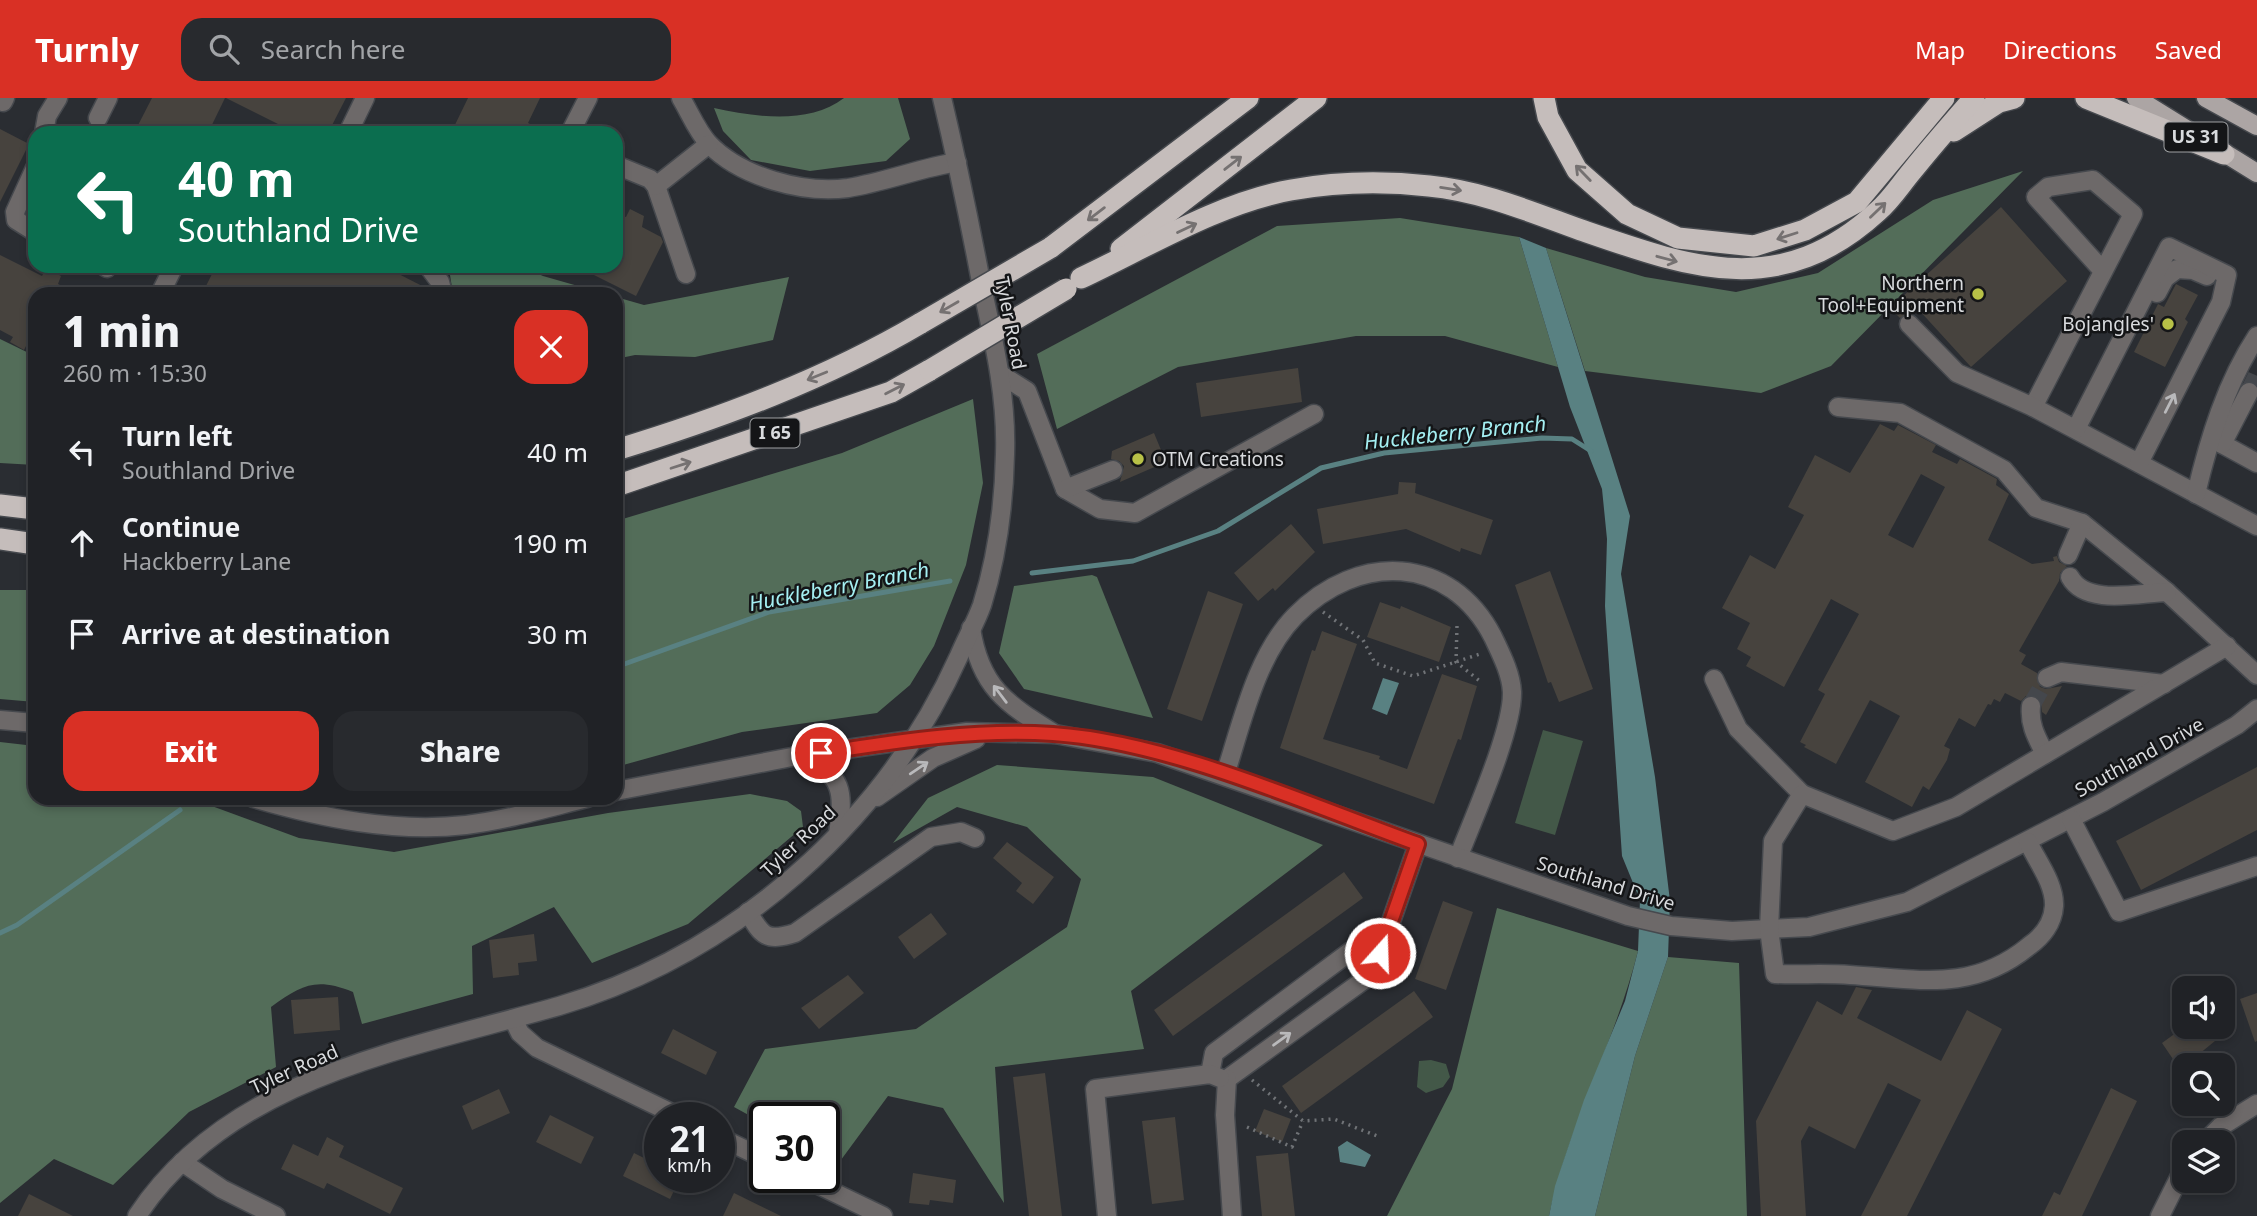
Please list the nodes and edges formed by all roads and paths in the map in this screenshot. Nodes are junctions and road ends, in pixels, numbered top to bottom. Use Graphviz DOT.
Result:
graph roads {
  1 [pos="58,98"];
  2 [pos="108,98"];
  3 [pos="365,98"];
  4 [pos="588,98"];
  5 [pos="681,98"];
  6 [pos="942,98"];
  7 [pos="1248,98"];
  8 [pos="1316,98"];
  9 [pos="1544,98"];
  10 [pos="1922,98"];
  11 [pos="1944,98"];
  12 [pos="1974,98"];
  13 [pos="2014,98"];
  14 [pos="2086,98"];
  15 [pos="2136,98"];
  16 [pos="2206,98"];
  17 [pos="98,118"];
  18 [pos="45,126"];
  19 [pos="351,126"];
  20 [pos="574,126"];
  21 [pos="2257,126"];
  22 [pos="1913,134"];
  23 [pos="1935,143"];
  24 [pos="709,144"];
  25 [pos="2224,154"];
  26 [pos="957,162"];
  27 [pos="623,168"];
  28 [pos="2257,173"];
  29 [pos="28,183"];
  30 [pos="656,186"];
  31 [pos="28,228"];
  32 [pos="2103,271"];
  33 [pos="686,274"];
  34 [pos="1074,284"];
  35 [pos="1909,324"];
  36 [pos="2257,336"];
  37 [pos="1000,374"];
  38 [pos="2249,392"];
  39 [pos="1838,407"];
  40 [pos="2033,407"];
  41 [pos="1314,414"];
  42 [pos="2076,429"];
  43 [pos="2216,440"];
  44 [pos="623,448"];
  45 [pos="2139,463"];
  46 [pos="2257,463"];
  47 [pos="1113,470"];
  48 [pos="623,484"];
  49 [pos="1065,489"];
  50 [pos="2196,494"];
  51 [pos="0,505"];
  52 [pos="28,508"];
  53 [pos="2082,523"];
  54 [pos="2257,526"];
  55 [pos="0,539"];
  56 [pos="28,543"];
  57 [pos="2068,555"];
  58 [pos="2070,577"];
  59 [pos="2167,592"];
  60 [pos="1312,600"];
  61 [pos="1457,626"];
  62 [pos="971,628"];
  63 [pos="2227,646"];
  64 [pos="1499,648"];
  65 [pos="1456,662"];
  66 [pos="2257,675"];
  67 [pos="2047,678"];
  68 [pos="1714,679"];
  69 [pos="1481,682"];
  70 [pos="2164,684"];
  71 [pos="2031,706"];
  72 [pos="2257,709"];
  73 [pos="0,720"];
  74 [pos="28,722"];
  75 [pos="995,733"];
  76 [pos="1055,734"];
  77 [pos="913,740"];
  78 [pos="2045,754"];
  79 [pos="797,756"];
  80 [pos="1226,775"];
  81 [pos="623,790"];
  82 [pos="1801,794"];
  83 [pos="281,805"];
  84 [pos="558,805"];
  85 [pos="863,808"];
  86 [pos="2071,819"];
  87 [pos="838,835"];
  88 [pos="975,838"];
  89 [pos="2028,842"];
  90 [pos="1418,844"];
  91 [pos="1458,858"];
  92 [pos="2257,866"];
  93 [pos="748,912"];
  94 [pos="1769,929"];
  95 [pos="1380,953"];
  96 [pos="513,1019"];
  97 [pos="1225,1075"];
  98 [pos="649,1102"];
  99 [pos="2257,1104"];
  100 [pos="1303,1121"];
  101 [pos="1247,1127"];
  102 [pos="2217,1130"];
  103 [pos="1377,1136"];
  104 [pos="182,1162"];
  105 [pos="835,1193"];
  106 [pos="2172,1193"];
  107 [pos="137,1216"];
  108 [pos="275,1216"];
  109 [pos="883,1216"];
  110 [pos="1107,1216"];
  111 [pos="1232,1216"];
  112 [pos="2161,1216"];
  1 -- 18 [label="street"];
  2 -- 17 [label="street"];
  3 -- 19 [label="street"];
  4 -- 20 [label="street"];
  5 -- 24 [label="street"];
  6 -- 26 [label="street, Tyler Road"];
  7 -- 44 [label="highway, I 65, one-way, bridge"];
  34 -- 8 [label="highway, I 65, one-way"];
  22 -- 9 [label="highway, one-way"];
  10 -- 22 [label="highway"];
  11 -- 22 [label="highway"];
  12 -- 23 [label="highway"];
  13 -- 23 [label="highway"];
  14 -- 25 [label="highway"];
  15 -- 25 [label="main road, US 31"];
  16 -- 21 [label="main road, US 31"];
  34 -- 23 [label="highway, one-way"];
  24 -- 26 [label="street"];
  24 -- 30 [label="street"];
  25 -- 28 [label="main road, US 31"];
  26 -- 37 [label="street, Tyler Road"];
  27 -- 30 [label="street"];
  29 -- 31 [label="street"];
  30 -- 33 [label="street"];
  32 -- 32 [label="street"];
  32 -- 40 [label="street"];
  48 -- 34 [label="highway, I 65, one-way, bridge"];
  35 -- 40 [label="street"];
  36 -- 43 [label="street"];
  37 -- 49 [label="street"];
  37 -- 62 [label="street, Tyler Road"];
  38 -- 43 [label="street"];
  39 -- 53 [label="street"];
  40 -- 42 [label="street"];
  41 -- 49 [label="street"];
  42 -- 45 [label="street"];
  45 -- 42 [label="street, one-way"];
  43 -- 46 [label="street"];
  43 -- 50 [label="street"];
  45 -- 50 [label="street"];
  47 -- 49 [label="street"];
  50 -- 54 [label="street"];
  51 -- 52 [label="highway"];
  53 -- 57 [label="street"];
  53 -- 59 [label="street"];
  55 -- 56 [label="highway"];
  58 -- 59 [label="street"];
  59 -- 63 [label="street"];
  60 -- 64 [label="street"];
  60 -- 65 [label="path"];
  60 -- 80 [label="street"];
  61 -- 65 [label="path"];
  76 -- 62 [label="street, one-way"];
  62 -- 77 [label="street, Tyler Road"];
  63 -- 66 [label="street"];
  63 -- 70 [label="street"];
  64 -- 65 [label="path"];
  64 -- 91 [label="street"];
  65 -- 69 [label="path"];
  67 -- 70 [label="street"];
  68 -- 82 [label="street"];
  70 -- 78 [label="street"];
  71 -- 78 [label="street"];
  72 -- 86 [label="street, Southland Drive"];
  73 -- 74 [label="street"];
  75 -- 76 [label="street, Southland Drive"];
  75 -- 77 [label="street, Southland Drive"];
  85 -- 75 [label="street, one-way"];
  76 -- 80 [label="street, Southland Drive"];
  77 -- 79 [label="street, Southland Drive"];
  77 -- 85 [label="street, Tyler Road"];
  78 -- 82 [label="street"];
  79 -- 81 [label="street, Southland Drive"];
  79 -- 87 [label="street"];
  80 -- 90 [label="street, Southland Drive"];
  82 -- 94 [label="street"];
  83 -- 84 [label="street"];
  85 -- 87 [label="street, Tyler Road"];
  86 -- 89 [label="street, Southland Drive"];
  86 -- 92 [label="street"];
  87 -- 93 [label="street, Tyler Road"];
  88 -- 93 [label="street"];
  89 -- 94 [label="street, Southland Drive"];
  89 -- 94 [label="street"];
  90 -- 91 [label="street, Southland Drive"];
  90 -- 95 [label="street"];
  91 -- 94 [label="street, Southland Drive"];
  93 -- 96 [label="street, Tyler Road"];
  97 -- 95 [label="street, one-way"];
  95 -- 97 [label="street"];
  96 -- 98 [label="street"];
  96 -- 104 [label="street, Tyler Road"];
  97 -- 100 [label="path"];
  97 -- 110 [label="street"];
  97 -- 111 [label="street"];
  99 -- 102 [label="street"];
  100 -- 101 [label="path"];
  100 -- 103 [label="path"];
  104 -- 107 [label="street, Tyler Road"];
  104 -- 108 [label="street"];
  105 -- 109 [label="street"];
  106 -- 112 [label="street"];
}
